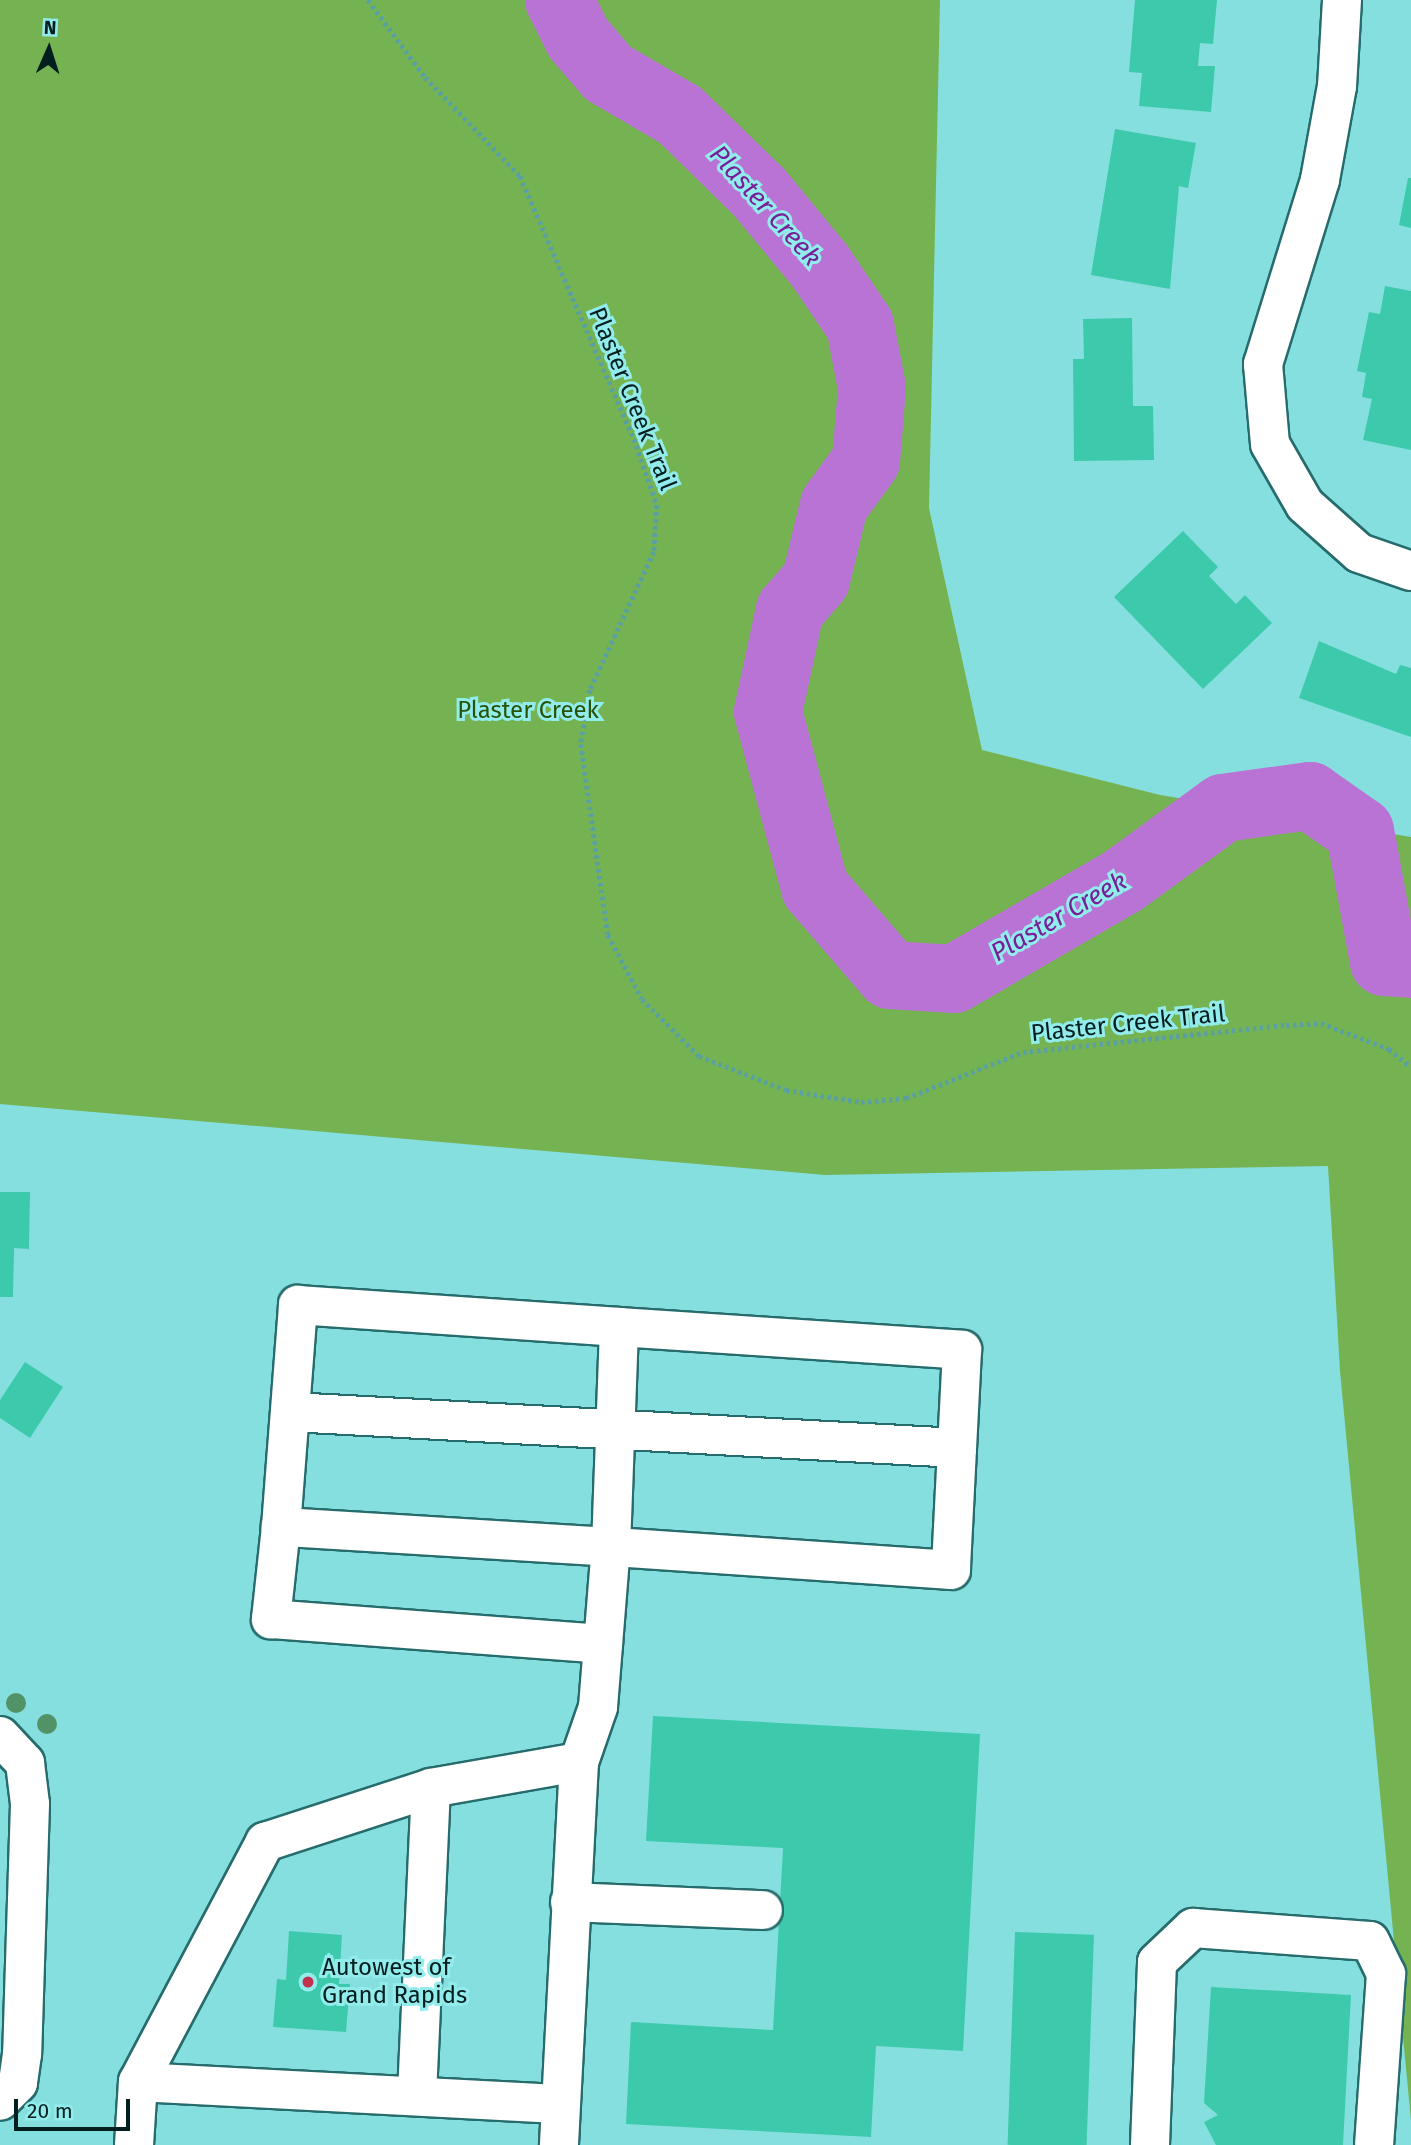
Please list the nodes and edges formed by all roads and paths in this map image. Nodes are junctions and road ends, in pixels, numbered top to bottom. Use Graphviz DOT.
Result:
graph roads {
  1 [pos="368,0"];
  2 [pos="1342,0"];
  3 [pos="1411,571"];
  4 [pos="1411,1067"];
  5 [pos="620,1327"];
  6 [pos="291,1412"];
  7 [pos="615,1431"];
  8 [pos="957,1448"];
  9 [pos="281,1527"];
  10 [pos="611,1547"];
  11 [pos="603,1644"];
  12 [pos="0,1736"];
  13 [pos="579,1762"];
  14 [pos="431,1788"];
  15 [pos="570,1902"];
  16 [pos="763,1910"];
  17 [pos="138,2081"];
  18 [pos="417,2095"];
  19 [pos="0,2101"];
  20 [pos="558,2104"];
  21 [pos="134,2145"];
  22 [pos="559,2145"];
  23 [pos="1150,2145"];
  24 [pos="1374,2145"];
  1 -- 4 [label="path, Plaster Creek Trail"];
  2 -- 3 [label="street"];
  5 -- 6 [label="street"];
  5 -- 7 [label="street"];
  5 -- 8 [label="street"];
  6 -- 7 [label="street"];
  6 -- 9 [label="street"];
  7 -- 8 [label="street"];
  7 -- 10 [label="street"];
  8 -- 10 [label="street"];
  9 -- 10 [label="street"];
  9 -- 11 [label="street"];
  10 -- 11 [label="street"];
  11 -- 13 [label="street"];
  12 -- 19 [label="street"];
  13 -- 14 [label="street"];
  13 -- 15 [label="street"];
  14 -- 17 [label="street"];
  14 -- 18 [label="street"];
  15 -- 16 [label="street"];
  15 -- 20 [label="street"];
  17 -- 18 [label="street"];
  17 -- 21 [label="street"];
  18 -- 20 [label="street"];
  20 -- 22 [label="street"];
  23 -- 24 [label="street"];
}
